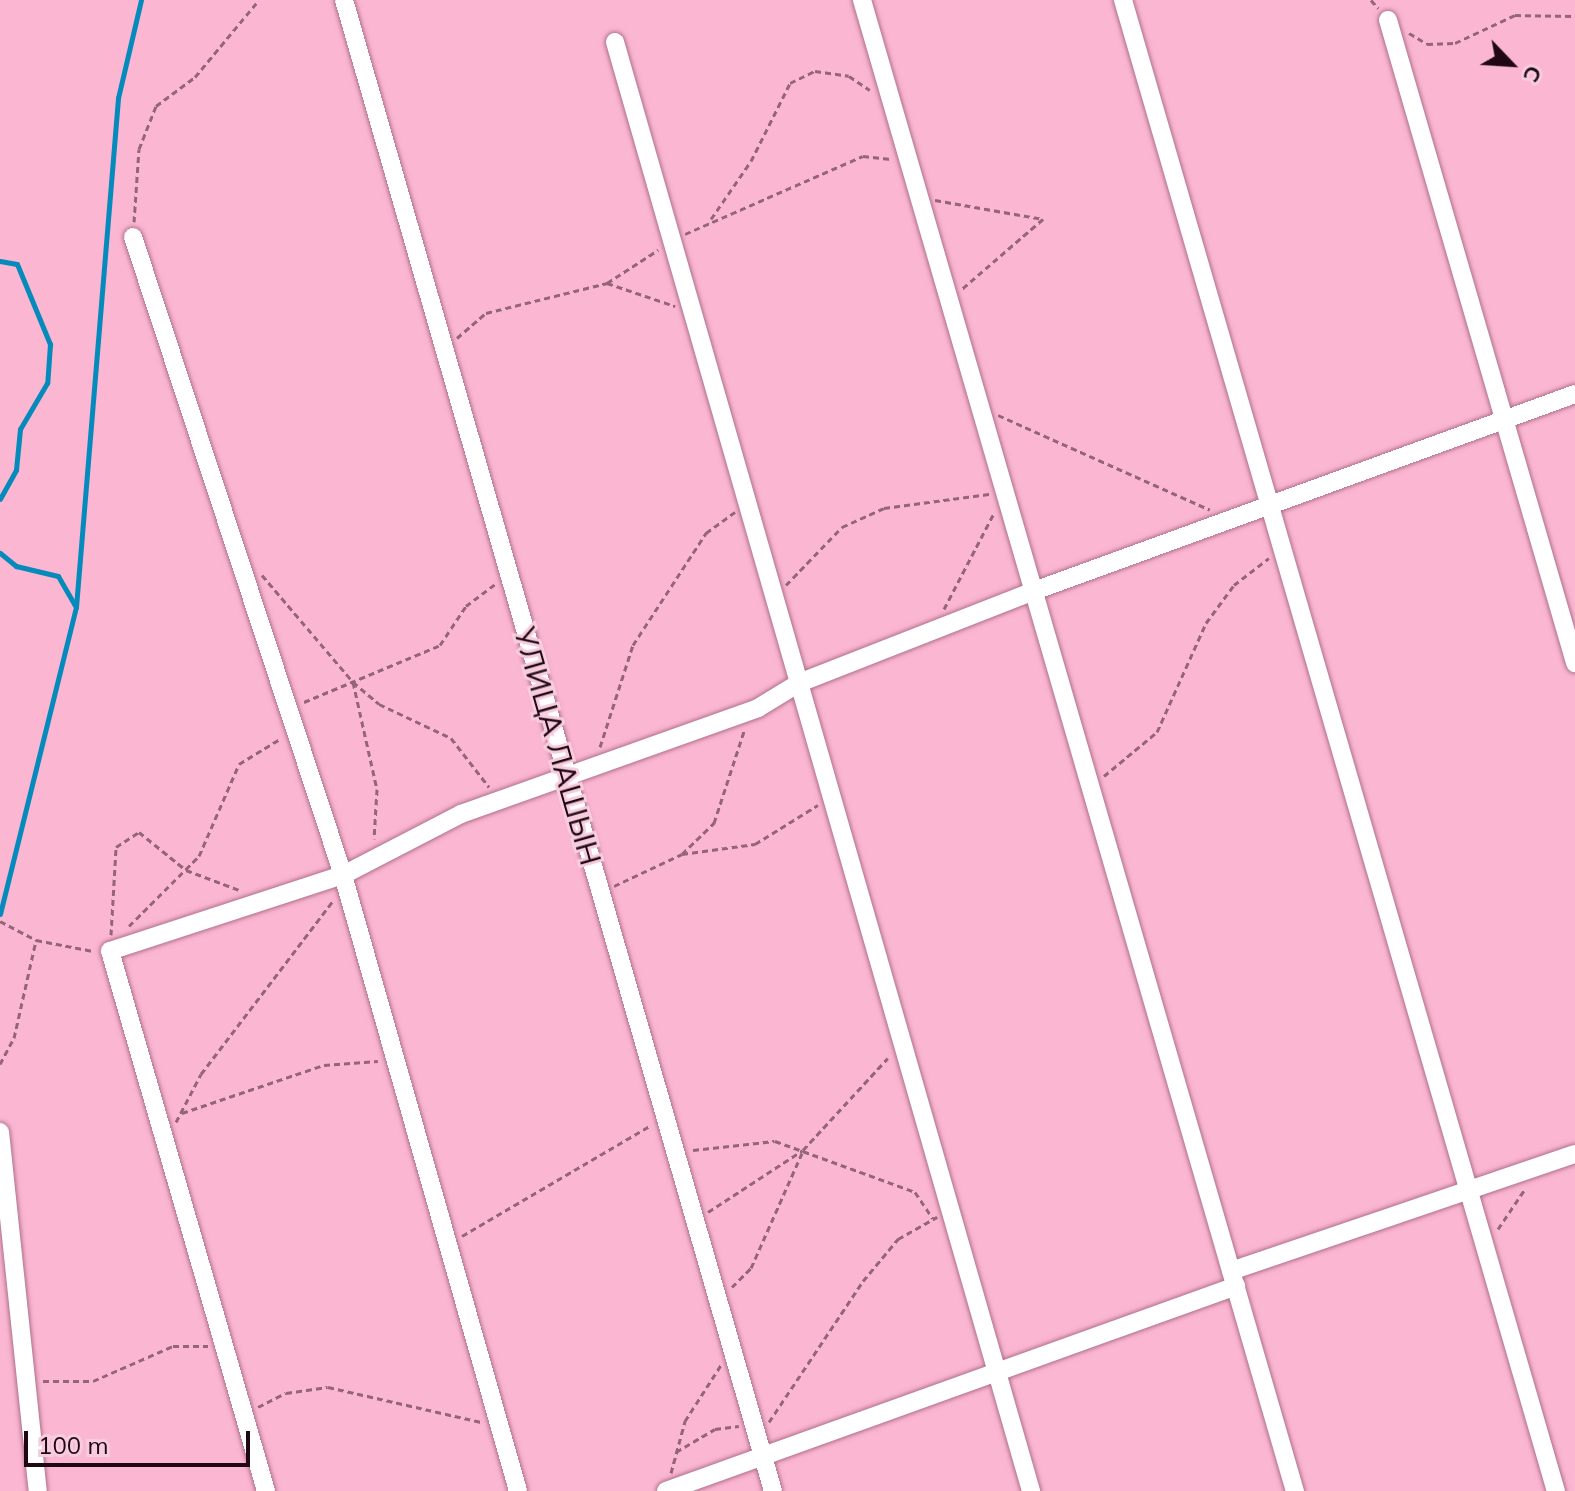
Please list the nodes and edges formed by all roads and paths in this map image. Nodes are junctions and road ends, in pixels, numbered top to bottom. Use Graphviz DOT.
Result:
graph roads {
  1 [pos="259,0"];
  2 [pos="344,0"];
  3 [pos="862,0"];
  4 [pos="1123,0"];
  5 [pos="1575,16"];
  6 [pos="1388,20"];
  7 [pos="615,42"];
  8 [pos="893,106"];
  9 [pos="920,198"];
  10 [pos="710,220"];
  11 [pos="133,237"];
  12 [pos="607,283"];
  13 [pos="949,300"];
  14 [pos="693,312"];
  15 [pos="1575,394"];
  16 [pos="980,407"];
  17 [pos="1505,421"];
  18 [pos="1005,492"];
  19 [pos="748,503"];
  20 [pos="1269,504"];
  21 [pos="1231,519"];
  22 [pos="1282,549"];
  23 [pos="261,573"];
  24 [pos="509,573"];
  25 [pos="1034,591"];
  26 [pos="774,597"];
  27 [pos="932,634"];
  28 [pos="1575,663"];
  29 [pos="353,682"];
  30 [pos="799,683"];
  31 [pos="758,708"];
  32 [pos="286,709"];
  33 [pos="293,730"];
  34 [pos="594,766"];
  35 [pos="568,779"];
  36 [pos="1090,784"];
  37 [pos="832,798"];
  38 [pos="499,799"];
  39 [pos="682,854"];
  40 [pos="373,858"];
  41 [pos="186,870"];
  42 [pos="343,875"];
  43 [pos="601,893"];
  44 [pos="264,901"];
  45 [pos="0,921"];
  46 [pos="36,940"];
  47 [pos="110,951"];
  48 [pos="903,1045"];
  49 [pos="394,1060"];
  50 [pos="0,1064"];
  51 [pos="181,1113"];
  52 [pos="665,1118"];
  53 [pos="0,1132"];
  54 [pos="165,1143"];
  55 [pos="803,1150"];
  56 [pos="675,1152"];
  57 [pos="1575,1154"];
  58 [pos="1541,1166"];
  59 [pos="3,1187"];
  60 [pos="1467,1191"];
  61 [pos="950,1209"];
  62 [pos="933,1219"];
  63 [pos="695,1222"];
  64 [pos="446,1242"];
  65 [pos="1484,1249"];
  66 [pos="1234,1279"];
  67 [pos="718,1301"];
  68 [pos="224,1345"];
  69 [pos="731,1348"];
  70 [pos="997,1371"];
  71 [pos="26,1382"];
  72 [pos="244,1414"];
  73 [pos="500,1429"];
  74 [pos="760,1447"];
  75 [pos="676,1452"];
  76 [pos="668,1485"];
  77 [pos="38,1491"];
  78 [pos="266,1491"];
  79 [pos="518,1491"];
  80 [pos="773,1491"];
  81 [pos="1031,1491"];
  82 [pos="1295,1491"];
  83 [pos="1556,1491"];
  1 -- 11 [label="path"];
  2 -- 24 [label="street, УЛИЦА ЛАШЫН"];
  3 -- 8 [label="street"];
  4 -- 20 [label="street"];
  5 -- 6 [label="path"];
  6 -- 17 [label="street"];
  7 -- 14 [label="street"];
  8 -- 9 [label="street"];
  8 -- 10 [label="path"];
  9 -- 13 [label="street"];
  9 -- 13 [label="path"];
  11 -- 32 [label="street"];
  12 -- 14 [label="path"];
  13 -- 16 [label="street"];
  14 -- 19 [label="street"];
  15 -- 17 [label="street"];
  16 -- 18 [label="street"];
  16 -- 21 [label="path"];
  17 -- 20 [label="street"];
  17 -- 28 [label="street"];
  18 -- 25 [label="street"];
  18 -- 26 [label="path"];
  18 -- 27 [label="path"];
  19 -- 26 [label="street"];
  19 -- 34 [label="path"];
  20 -- 21 [label="street"];
  20 -- 22 [label="street"];
  21 -- 25 [label="street"];
  22 -- 36 [label="path"];
  22 -- 60 [label="street"];
  23 -- 29 [label="path"];
  24 -- 29 [label="path"];
  24 -- 35 [label="street, УЛИЦА ЛАШЫН"];
  25 -- 27 [label="street"];
  25 -- 36 [label="street"];
  26 -- 30 [label="street"];
  27 -- 30 [label="street"];
  29 -- 32 [label="path"];
  29 -- 38 [label="path"];
  29 -- 40 [label="path"];
  30 -- 31 [label="street"];
  30 -- 37 [label="street"];
  31 -- 34 [label="street"];
  31 -- 39 [label="path"];
  32 -- 33 [label="street"];
  33 -- 41 [label="path"];
  33 -- 42 [label="street"];
  34 -- 35 [label="street"];
  35 -- 38 [label="street"];
  35 -- 43 [label="street, УЛИЦА ЛАШЫН"];
  36 -- 66 [label="street"];
  37 -- 39 [label="path"];
  37 -- 48 [label="street"];
  38 -- 40 [label="street"];
  39 -- 43 [label="path"];
  40 -- 42 [label="street"];
  41 -- 44 [label="path"];
  41 -- 47 [label="path"];
  41 -- 47 [label="path"];
  42 -- 44 [label="street"];
  42 -- 49 [label="street"];
  42 -- 51 [label="path"];
  43 -- 52 [label="street, УЛИЦА ЛАШЫН"];
  44 -- 47 [label="street"];
  45 -- 46 [label="path"];
  46 -- 47 [label="path"];
  46 -- 50 [label="path"];
  47 -- 54 [label="street"];
  48 -- 55 [label="path"];
  48 -- 61 [label="street"];
  49 -- 51 [label="path"];
  49 -- 64 [label="street"];
  51 -- 54 [label="path"];
  52 -- 56 [label="street, УЛИЦА ЛАШЫН"];
  52 -- 64 [label="path"];
  53 -- 59 [label="street"];
  54 -- 68 [label="street"];
  55 -- 56 [label="path"];
  55 -- 62 [label="path"];
  55 -- 63 [label="path"];
  55 -- 67 [label="path"];
  56 -- 63 [label="street, УЛИЦА ЛАШЫН"];
  57 -- 58 [label="street"];
  58 -- 60 [label="street"];
  58 -- 65 [label="path"];
  59 -- 71 [label="street"];
  60 -- 65 [label="street"];
  60 -- 66 [label="street"];
  61 -- 62 [label="path"];
  61 -- 70 [label="street"];
  62 -- 74 [label="path"];
  63 -- 67 [label="street, УЛИЦА ЛАШЫН"];
  64 -- 73 [label="street"];
  65 -- 83 [label="street"];
  66 -- 70 [label="street"];
  66 -- 82 [label="street"];
  67 -- 69 [label="street, УЛИЦА ЛАШЫН"];
  68 -- 71 [label="path"];
  68 -- 72 [label="street"];
  69 -- 74 [label="street, УЛИЦА ЛАШЫН"];
  69 -- 75 [label="path"];
  70 -- 74 [label="street"];
  70 -- 81 [label="street"];
  71 -- 77 [label="street"];
  72 -- 73 [label="path"];
  72 -- 78 [label="street"];
  73 -- 79 [label="street"];
  74 -- 75 [label="path"];
  74 -- 76 [label="street"];
  74 -- 80 [label="street, УЛИЦА ЛАШЫН"];
  75 -- 76 [label="path"];
}
